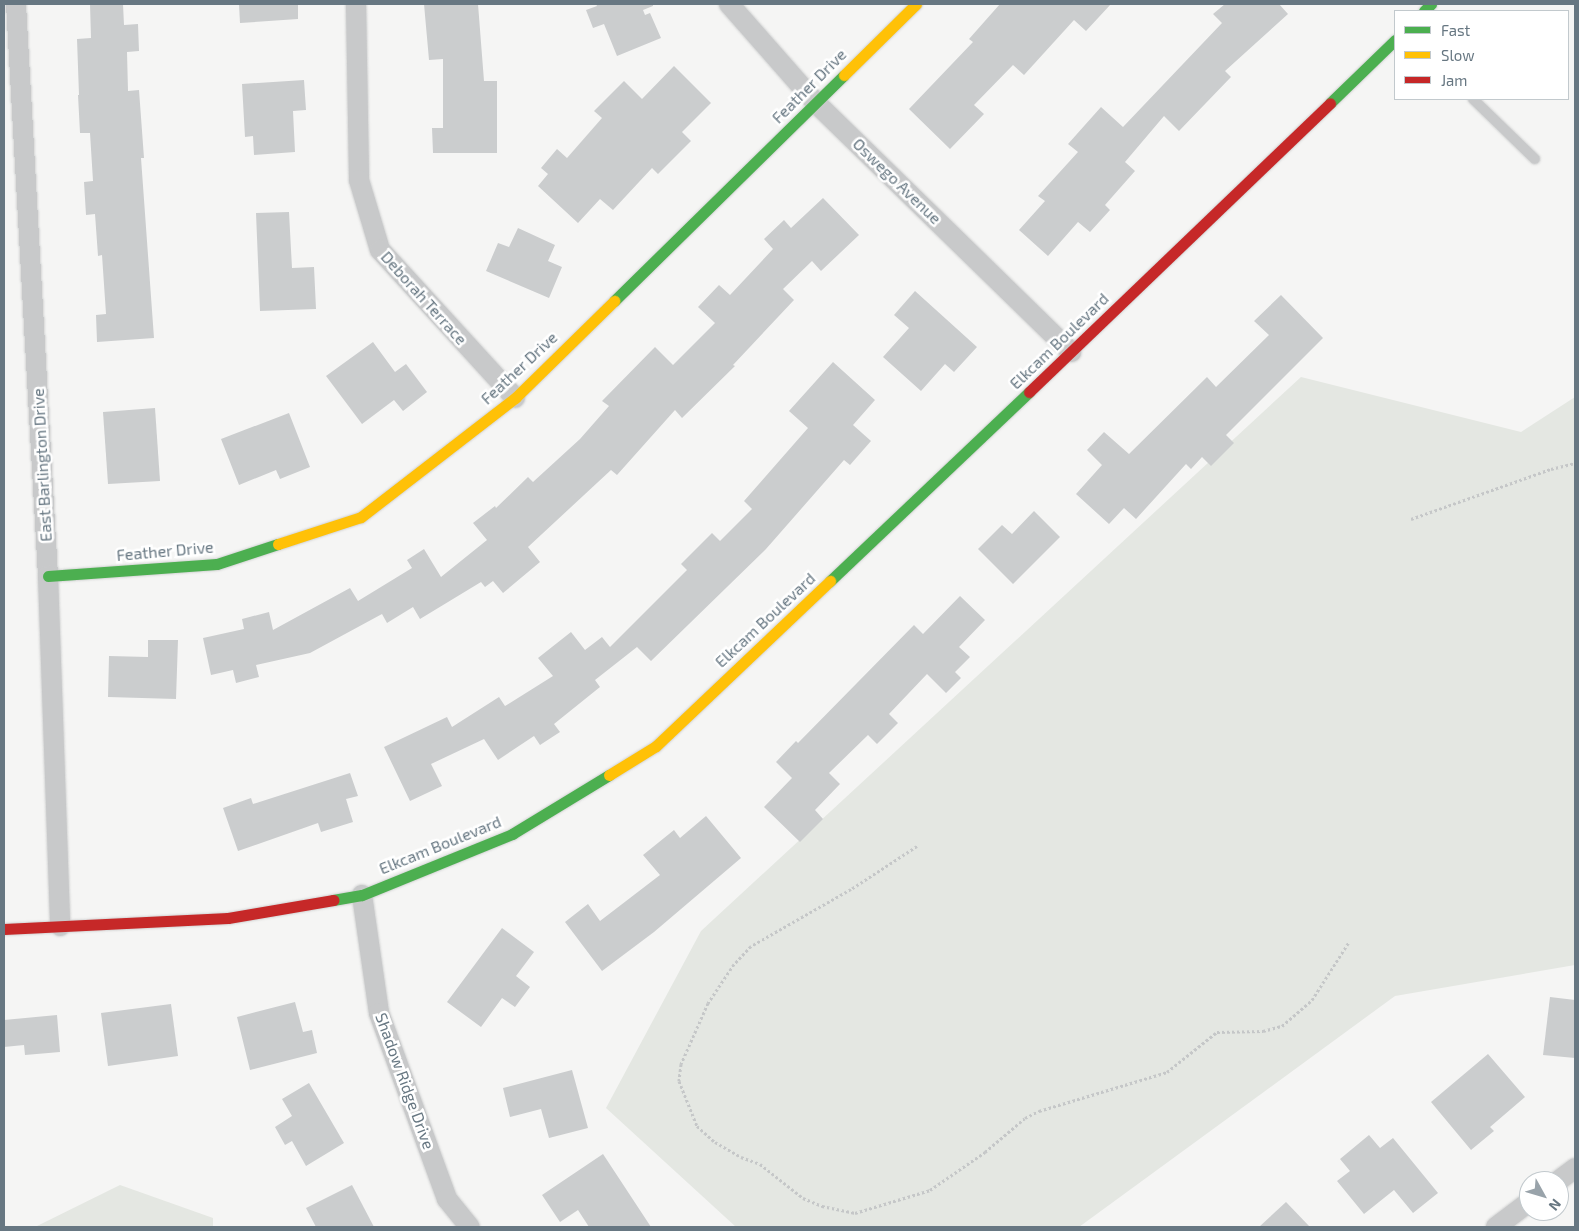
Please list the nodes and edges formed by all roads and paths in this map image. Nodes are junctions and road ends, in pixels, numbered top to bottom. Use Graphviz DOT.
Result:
graph roads {
  1 [pos="16,4"];
  2 [pos="356,4"];
  3 [pos="729,4"];
  4 [pos="916,4"];
  5 [pos="1394,41"];
  6 [pos="1475,100"];
  7 [pos="815,102"];
  8 [pos="1535,159"];
  9 [pos="1071,352"];
  10 [pos="515,398"];
  11 [pos="1575,463"];
  12 [pos="1411,519"];
  13 [pos="48,576"];
  14 [pos="917,846"];
  15 [pos="362,895"];
  16 [pos="60,926"];
  17 [pos="4,929"];
  18 [pos="1350,942"];
  19 [pos="1519,1210"];
  20 [pos="470,1227"];
  21 [pos="1496,1227"];
  1 -- 13 [label="street, East Barlington Drive"];
  2 -- 10 [label="street, Deborah Terrace"];
  3 -- 7 [label="street, Oswego Avenue"];
  4 -- 7 [label="street, Feather Drive"];
  5 -- 9 [label="street, Elkcam Boulevard"];
  6 -- 8 [label="lane"];
  7 -- 9 [label="street, Oswego Avenue"];
  7 -- 10 [label="street, Feather Drive"];
  9 -- 15 [label="street, Elkcam Boulevard"];
  10 -- 13 [label="street, Feather Drive"];
  11 -- 12 [label="path"];
  13 -- 16 [label="street, East Barlington Drive"];
  14 -- 18 [label="path"];
  15 -- 16 [label="street, Elkcam Boulevard"];
  15 -- 20 [label="street, Shadow Ridge Drive"];
  16 -- 17 [label="street, Elkcam Boulevard"];
  19 -- 21 [label="street"];
}
